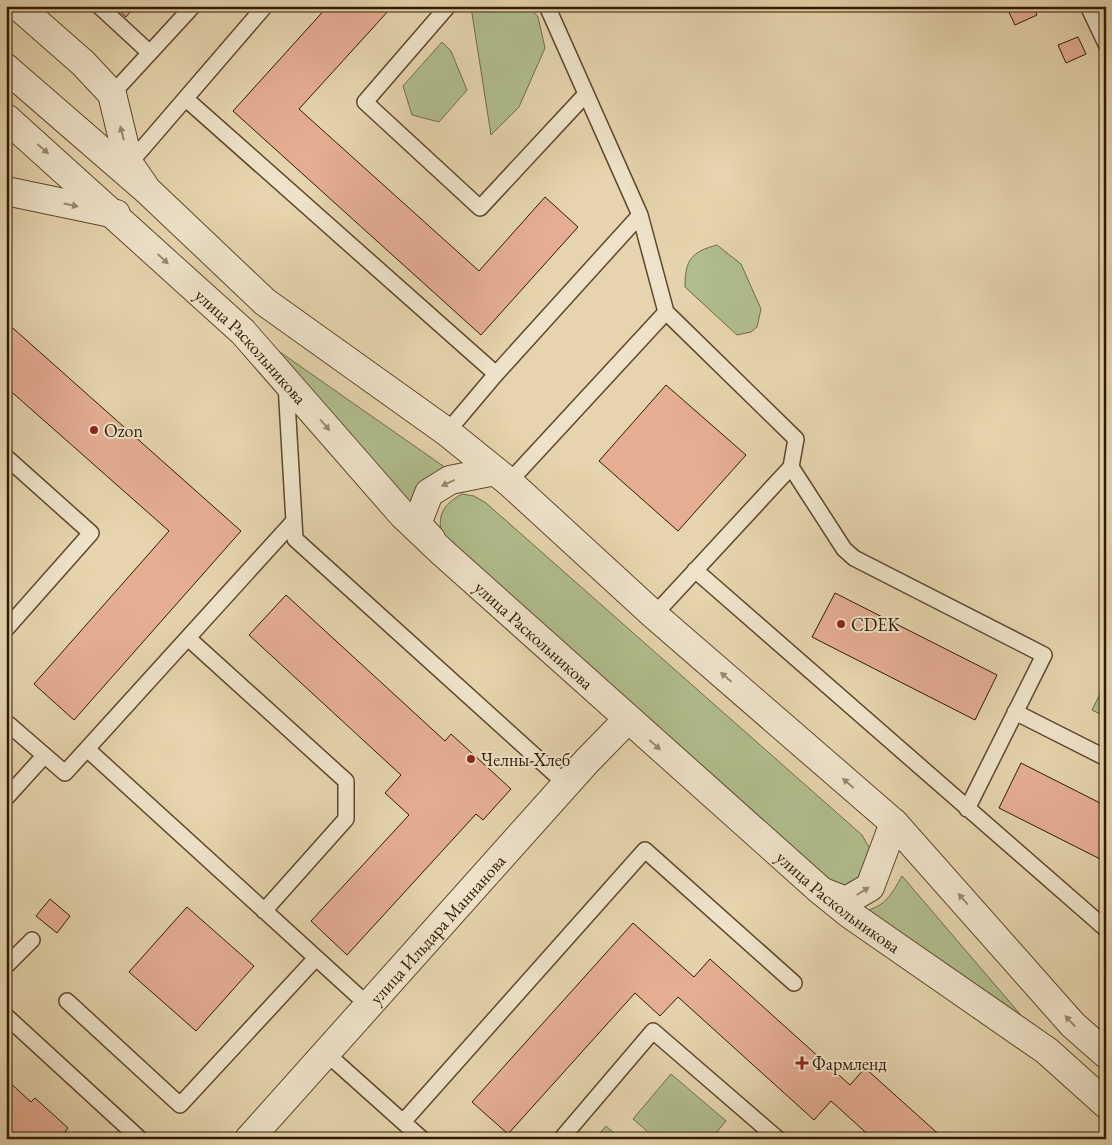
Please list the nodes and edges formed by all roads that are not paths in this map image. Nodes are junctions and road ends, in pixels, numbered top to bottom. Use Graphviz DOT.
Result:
graph roads {
  1 [pos="18,6"];
  2 [pos="99,6"];
  3 [pos="193,6"];
  4 [pos="265,6"];
  5 [pos="448,6"];
  6 [pos="547,6"];
  7 [pos="1088,6"];
  8 [pos="1101,23"];
  9 [pos="1106,44"];
  10 [pos="150,53"];
  11 [pos="6,68"];
  12 [pos="112,94"];
  13 [pos="586,94"];
  14 [pos="186,99"];
  15 [pos="6,118"];
  16 [pos="129,164"];
  17 [pos="6,191"];
  18 [pos="149,192"];
  19 [pos="116,214"];
  20 [pos="640,215"];
  21 [pos="666,312"];
  22 [pos="496,374"];
  23 [pos="286,380"];
  24 [pos="447,432"];
  25 [pos="6,457"];
  26 [pos="791,467"];
  27 [pos="502,476"];
  28 [pos="293,522"];
  29 [pos="442,552"];
  30 [pos="695,570"];
  31 [pos="654,615"];
  32 [pos="6,629"];
  33 [pos="188,638"];
  34 [pos="1015,712"];
  35 [pos="627,720"];
  36 [pos="6,722"];
  37 [pos="87,748"];
  38 [pos="44,756"];
  39 [pos="1106,758"];
  40 [pos="567,785"];
  41 [pos="6,798"];
  42 [pos="967,809"];
  43 [pos="894,823"];
  44 [pos="820,890"];
  45 [pos="264,910"];
  46 [pos="1106,929"];
  47 [pos="32,940"];
  48 [pos="316,958"];
  49 [pos="6,966"];
  50 [pos="794,983"];
  51 [pos="67,1001"];
  52 [pos="369,1006"];
  53 [pos="6,1016"];
  54 [pos="326,1053"];
  55 [pos="1106,1054"];
  56 [pos="1106,1104"];
  57 [pos="403,1122"];
  58 [pos="140,1139"];
  59 [pos="248,1139"];
  60 [pos="422,1139"];
  61 [pos="560,1139"];
  62 [pos="778,1139"];
  1 -- 12 [label="street"];
  2 -- 10 [label="lane"];
  3 -- 10 [label="lane"];
  4 -- 14 [label="lane"];
  5 -- 13 [label="lane"];
  6 -- 13 [label="lane"];
  7 -- 8 [label="lane"];
  8 -- 9 [label="lane"];
  10 -- 12 [label="lane"];
  11 -- 18 [label="street"];
  16 -- 12 [label="street, one-way"];
  13 -- 20 [label="lane"];
  14 -- 16 [label="lane"];
  14 -- 22 [label="lane"];
  15 -- 19 [label="street, улица Раскольникова, one-way"];
  16 -- 18 [label="street"];
  17 -- 19 [label="street, one-way"];
  18 -- 24 [label="street"];
  19 -- 23 [label="street, улица Раскольникова, one-way"];
  20 -- 21 [label="lane"];
  20 -- 22 [label="lane"];
  21 -- 26 [label="lane"];
  21 -- 27 [label="lane"];
  22 -- 24 [label="lane"];
  23 -- 28 [label="lane"];
  23 -- 29 [label="street, улица Раскольникова, one-way"];
  24 -- 27 [label="street"];
  25 -- 32 [label="lane"];
  26 -- 30 [label="lane"];
  26 -- 34 [label="lane"];
  27 -- 29 [label="street, one-way"];
  27 -- 31 [label="street"];
  28 -- 33 [label="lane"];
  28 -- 40 [label="lane"];
  29 -- 35 [label="street, улица Раскольникова"];
  30 -- 31 [label="lane"];
  30 -- 42 [label="lane"];
  43 -- 31 [label="street, one-way"];
  33 -- 37 [label="lane"];
  33 -- 45 [label="lane"];
  34 -- 39 [label="lane"];
  34 -- 42 [label="lane"];
  35 -- 40 [label="street, улица Ильдара Маннанова"];
  35 -- 44 [label="street, улица Раскольникова, one-way"];
  36 -- 38 [label="lane"];
  37 -- 38 [label="lane"];
  37 -- 45 [label="lane"];
  38 -- 41 [label="lane"];
  40 -- 52 [label="street, улица Ильдара Маннанова"];
  42 -- 46 [label="lane"];
  44 -- 43 [label="street, one-way"];
  55 -- 43 [label="street, one-way"];
  44 -- 56 [label="street, улица Раскольникова"];
  45 -- 48 [label="lane"];
  47 -- 49 [label="lane"];
  48 -- 51 [label="lane"];
  48 -- 52 [label="lane"];
  50 -- 57 [label="lane"];
  52 -- 54 [label="street, улица Ильдара Маннанова"];
  53 -- 58 [label="lane"];
  54 -- 57 [label="lane"];
  54 -- 59 [label="street, улица Ильдара Маннанова"];
  57 -- 60 [label="lane"];
  61 -- 62 [label="lane"];
}
